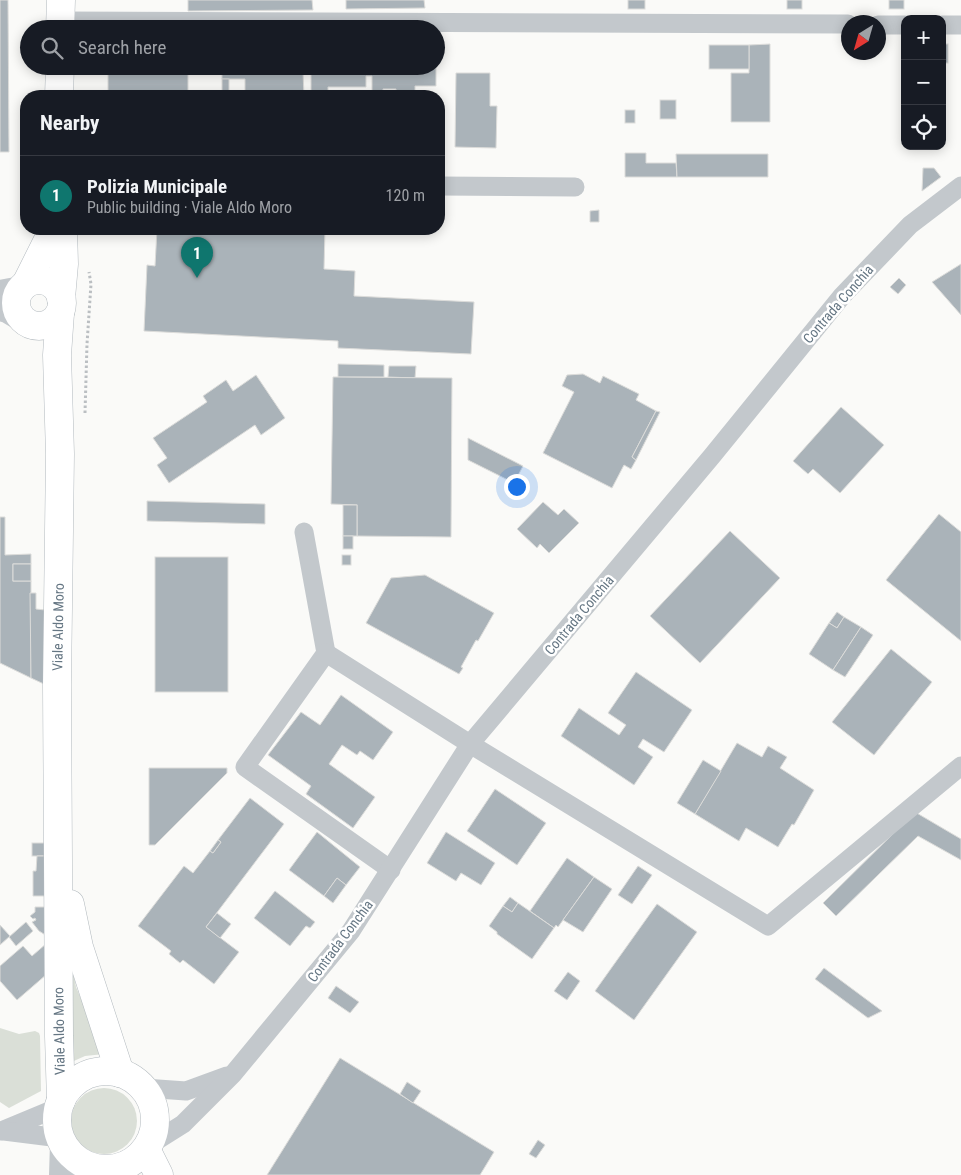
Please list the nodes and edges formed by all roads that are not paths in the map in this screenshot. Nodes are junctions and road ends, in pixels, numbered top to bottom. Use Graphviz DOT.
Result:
graph roads {
  1 [pos="61,16"];
  2 [pos="841,24"];
  3 [pos="886,25"];
  4 [pos="901,25"];
  5 [pos="946,25"];
  6 [pos="961,25"];
  7 [pos="60,75"];
  8 [pos="59,90"];
  9 [pos="445,186"];
  10 [pos="961,186"];
  11 [pos="575,187"];
  12 [pos="50,235"];
  13 [pos="64,235"];
  14 [pos="16,288"];
  15 [pos="60,305"];
  16 [pos="17,317"];
  17 [pos="59,414"];
  18 [pos="304,532"];
  19 [pos="326,653"];
  20 [pos="470,744"];
  21 [pos="961,766"];
  22 [pos="59,841"];
  23 [pos="391,870"];
  24 [pos="120,1073"];
  25 [pos="233,1074"];
  26 [pos="144,1088"];
  27 [pos="60,1104"];
  28 [pos="1,1131"];
  29 [pos="61,1140"];
  30 [pos="147,1148"];
  31 [pos="115,1172"];
  32 [pos="62,1175"];
  33 [pos="159,1175"];
  1 -- 2 [label="street"];
  3 -- 4 [label="street"];
  5 -- 6 [label="street"];
  7 -- 8 [label="main road"];
  9 -- 11 [label="street"];
  10 -- 20 [label="street, Contrada Conchia"];
  12 -- 14 [label="main road"];
  13 -- 15 [label="main road, Viale Aldo Moro"];
  14 -- 15 [label="main road"];
  14 -- 16 [label="main road"];
  15 -- 16 [label="main road"];
  15 -- 17 [label="main road, Viale Aldo Moro"];
  16 -- 17 [label="main road, Viale Aldo Moro"];
  17 -- 22 [label="main road, Viale Aldo Moro"];
  18 -- 19 [label="street"];
  19 -- 20 [label="street"];
  19 -- 23 [label="street"];
  20 -- 21 [label="street"];
  20 -- 23 [label="street, Contrada Conchia"];
  22 -- 24 [label="main road, Viale Aldo Moro"];
  22 -- 27 [label="main road, Viale Aldo Moro"];
  23 -- 25 [label="street, Contrada Conchia"];
  24 -- 26 [label="main road"];
  24 -- 27 [label="main road"];
  25 -- 26 [label="street"];
  25 -- 30 [label="street, Contrada Conchia"];
  26 -- 30 [label="main road"];
  27 -- 28 [label="street"];
  27 -- 29 [label="main road"];
  28 -- 29 [label="street"];
  29 -- 31 [label="main road"];
  29 -- 32 [label="street"];
  30 -- 31 [label="main road"];
  30 -- 33 [label="main road"];
}
